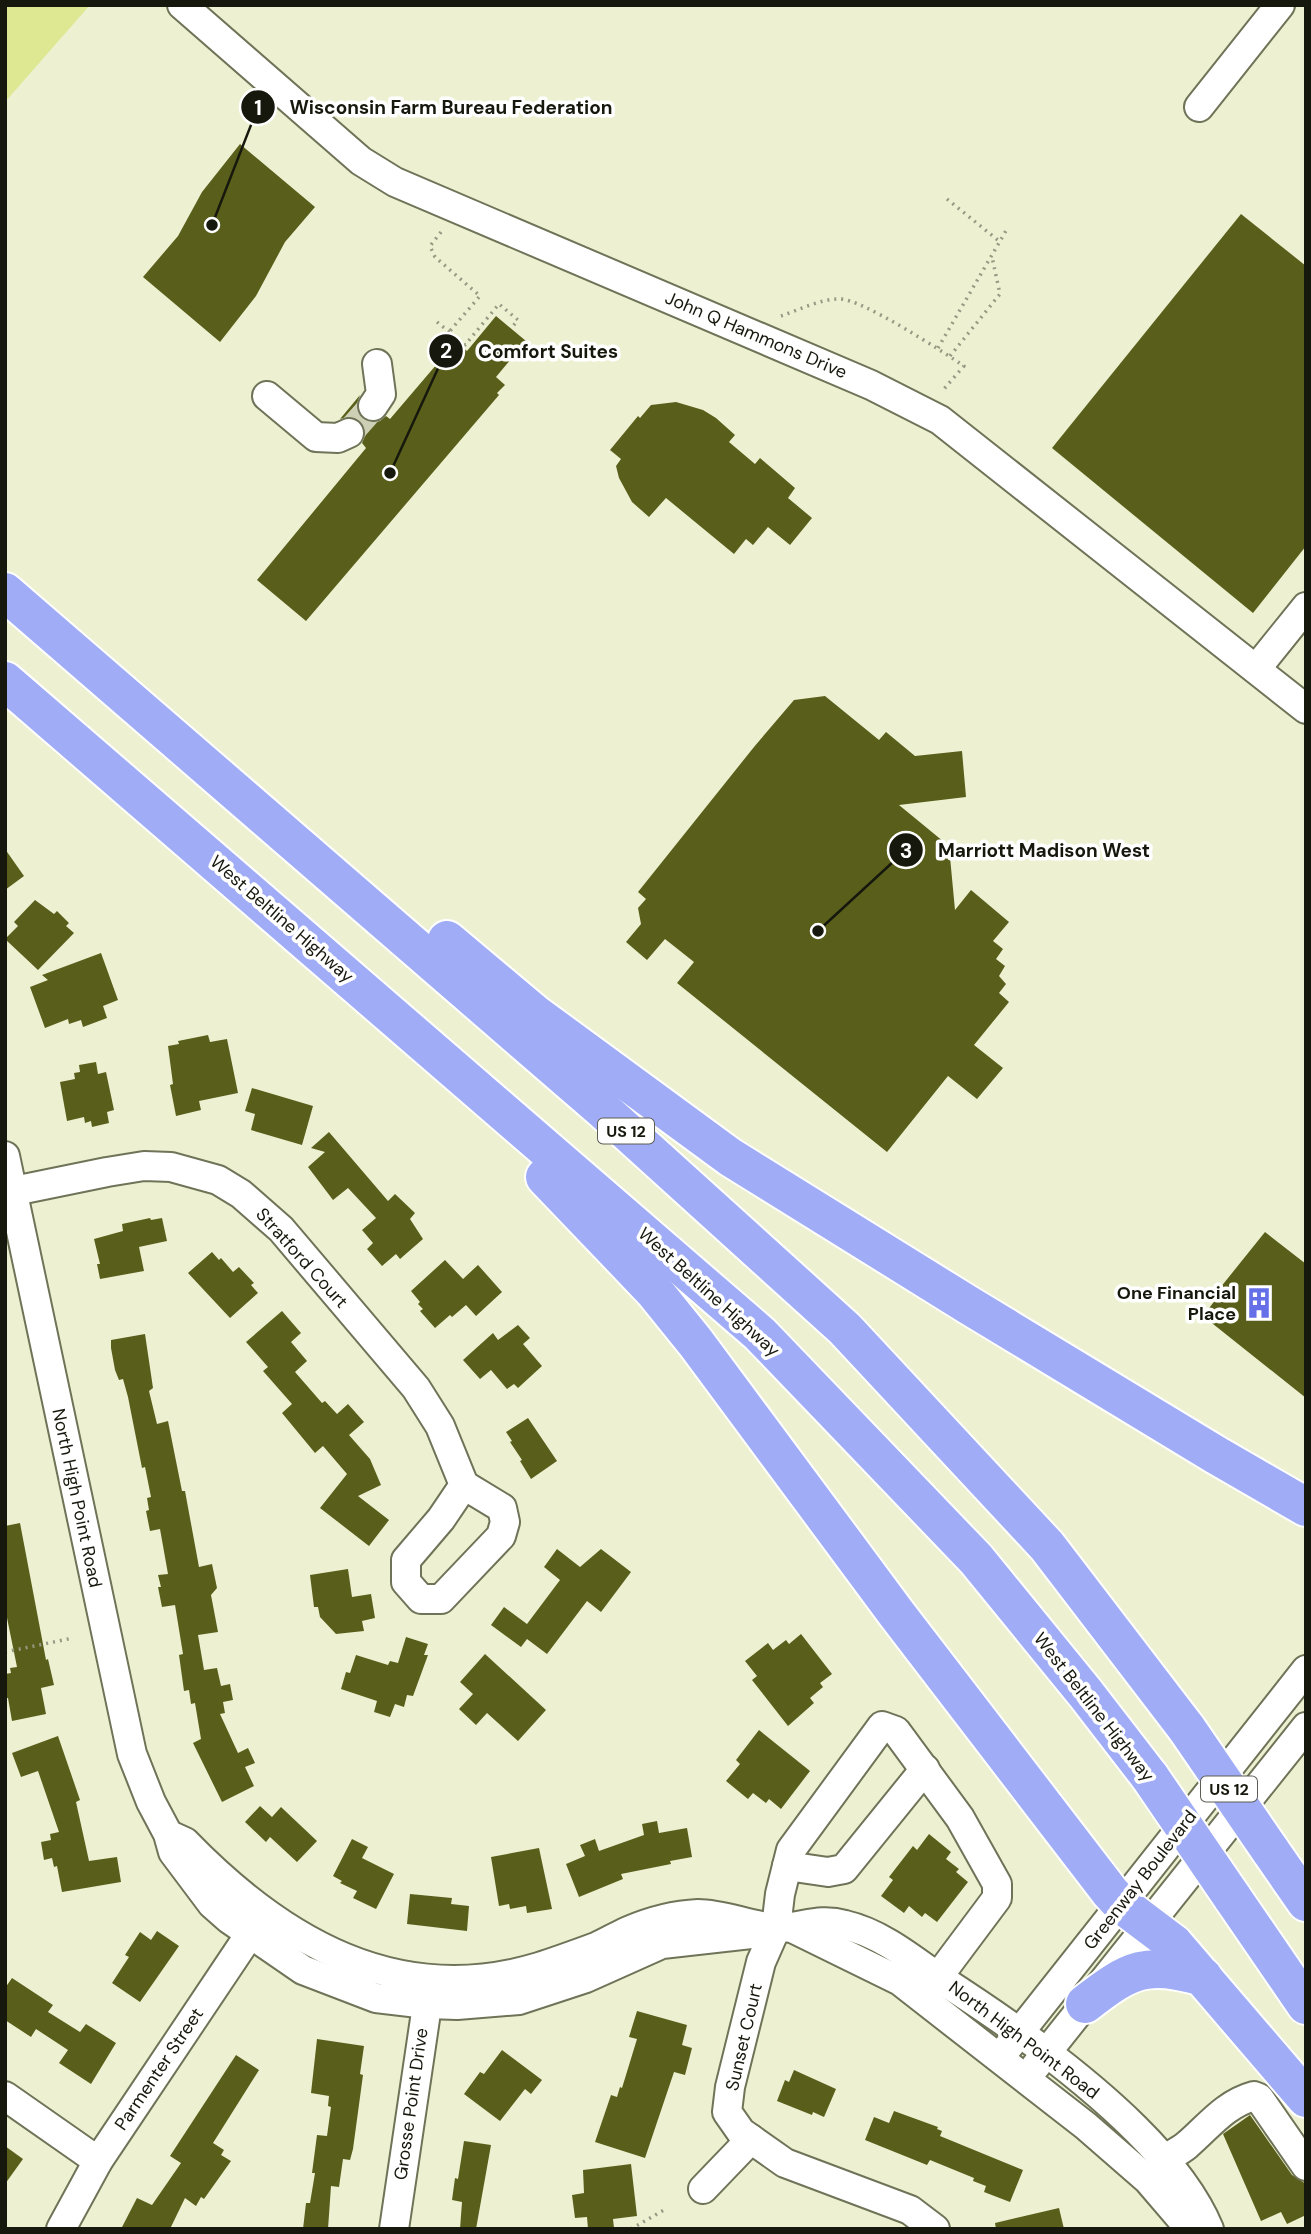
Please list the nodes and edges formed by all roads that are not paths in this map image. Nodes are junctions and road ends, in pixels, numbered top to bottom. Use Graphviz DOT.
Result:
graph roads {
  1 [pos="182,5"];
  2 [pos="1280,5"];
  3 [pos="1199,107"];
  4 [pos="377,364"];
  5 [pos="267,396"];
  6 [pos="373,406"];
  7 [pos="349,433"];
  8 [pos="5,592"];
  9 [pos="1306,607"];
  10 [pos="1256,669"];
  11 [pos="5,681"];
  12 [pos="1306,709"];
  13 [pos="187,748"];
  14 [pos="338,967"];
  15 [pos="5,1156"];
  16 [pos="14,1191"];
  17 [pos="464,1485"];
  18 [pos="1306,1507"];
  19 [pos="1306,1670"];
  20 [pos="1306,1727"];
  21 [pos="925,1769"];
  22 [pos="787,1866"];
  23 [pos="1306,1902"];
  24 [pos="1135,1914"];
  25 [pos="257,1923"];
  26 [pos="776,1927"];
  27 [pos="938,1977"];
  28 [pos="1203,1978"];
  29 [pos="429,1992"];
  30 [pos="1085,2004"];
  31 [pos="1306,2005"];
  32 [pos="1020,2032"];
  33 [pos="1046,2052"];
  34 [pos="999,2058"];
  35 [pos="1026,2078"];
  36 [pos="5,2096"];
  37 [pos="1306,2098"];
  38 [pos="751,2139"];
  39 [pos="1163,2160"];
  40 [pos="98,2161"];
  41 [pos="1306,2166"];
  42 [pos="703,2189"];
  43 [pos="61,2229"];
  44 [pos="394,2229"];
  45 [pos="935,2229"];
  46 [pos="1190,2229"];
  47 [pos="1209,2229"];
  1 -- 10 [label="street, John Q Hammons Drive"];
  2 -- 3 [label="street"];
  4 -- 6 [label="street"];
  5 -- 7 [label="street"];
  8 -- 13 [label="highway, US 12"];
  9 -- 10 [label="street"];
  10 -- 12 [label="street, John Q Hammons Drive"];
  11 -- 14 [label="highway, West Beltline Highway"];
  13 -- 18 [label="highway"];
  13 -- 23 [label="highway, US 12, bridge"];
  14 -- 24 [label="highway"];
  14 -- 31 [label="highway, West Beltline Highway, bridge"];
  15 -- 16 [label="street, North High Point Road"];
  16 -- 17 [label="street, Stratford Court"];
  16 -- 25 [label="street, North High Point Road"];
  19 -- 24 [label="street, Greenway Boulevard"];
  20 -- 24 [label="street, Greenway Boulevard"];
  21 -- 22 [label="street"];
  21 -- 22 [label="street"];
  21 -- 27 [label="street"];
  22 -- 26 [label="street"];
  24 -- 28 [label="highway"];
  24 -- 30 [label="street, Greenway Boulevard"];
  24 -- 32 [label="street, Greenway Boulevard"];
  25 -- 29 [label="street, North High Point Road"];
  25 -- 40 [label="street, Parmenter Street"];
  26 -- 27 [label="street, North High Point Road"];
  26 -- 29 [label="street, North High Point Road"];
  26 -- 34 [label="street, North High Point Road"];
  26 -- 38 [label="street, Sunset Court"];
  27 -- 32 [label="street, North High Point Road"];
  28 -- 30 [label="highway"];
  28 -- 37 [label="highway"];
  29 -- 44 [label="street, Grosse Point Drive"];
  30 -- 33 [label="street, Greenway Boulevard"];
  32 -- 33 [label="street, North High Point Road"];
  32 -- 34 [label="street, Greenway Boulevard"];
  33 -- 35 [label="street, Greenway Boulevard"];
  33 -- 39 [label="street, North High Point Road"];
  34 -- 35 [label="street, North High Point Road"];
  35 -- 46 [label="street, North High Point Road"];
  36 -- 40 [label="street"];
  38 -- 42 [label="street"];
  38 -- 45 [label="street, Sunset Court"];
  39 -- 41 [label="street"];
  39 -- 47 [label="street, North High Point Road"];
  40 -- 43 [label="street, Parmenter Street"];
}
